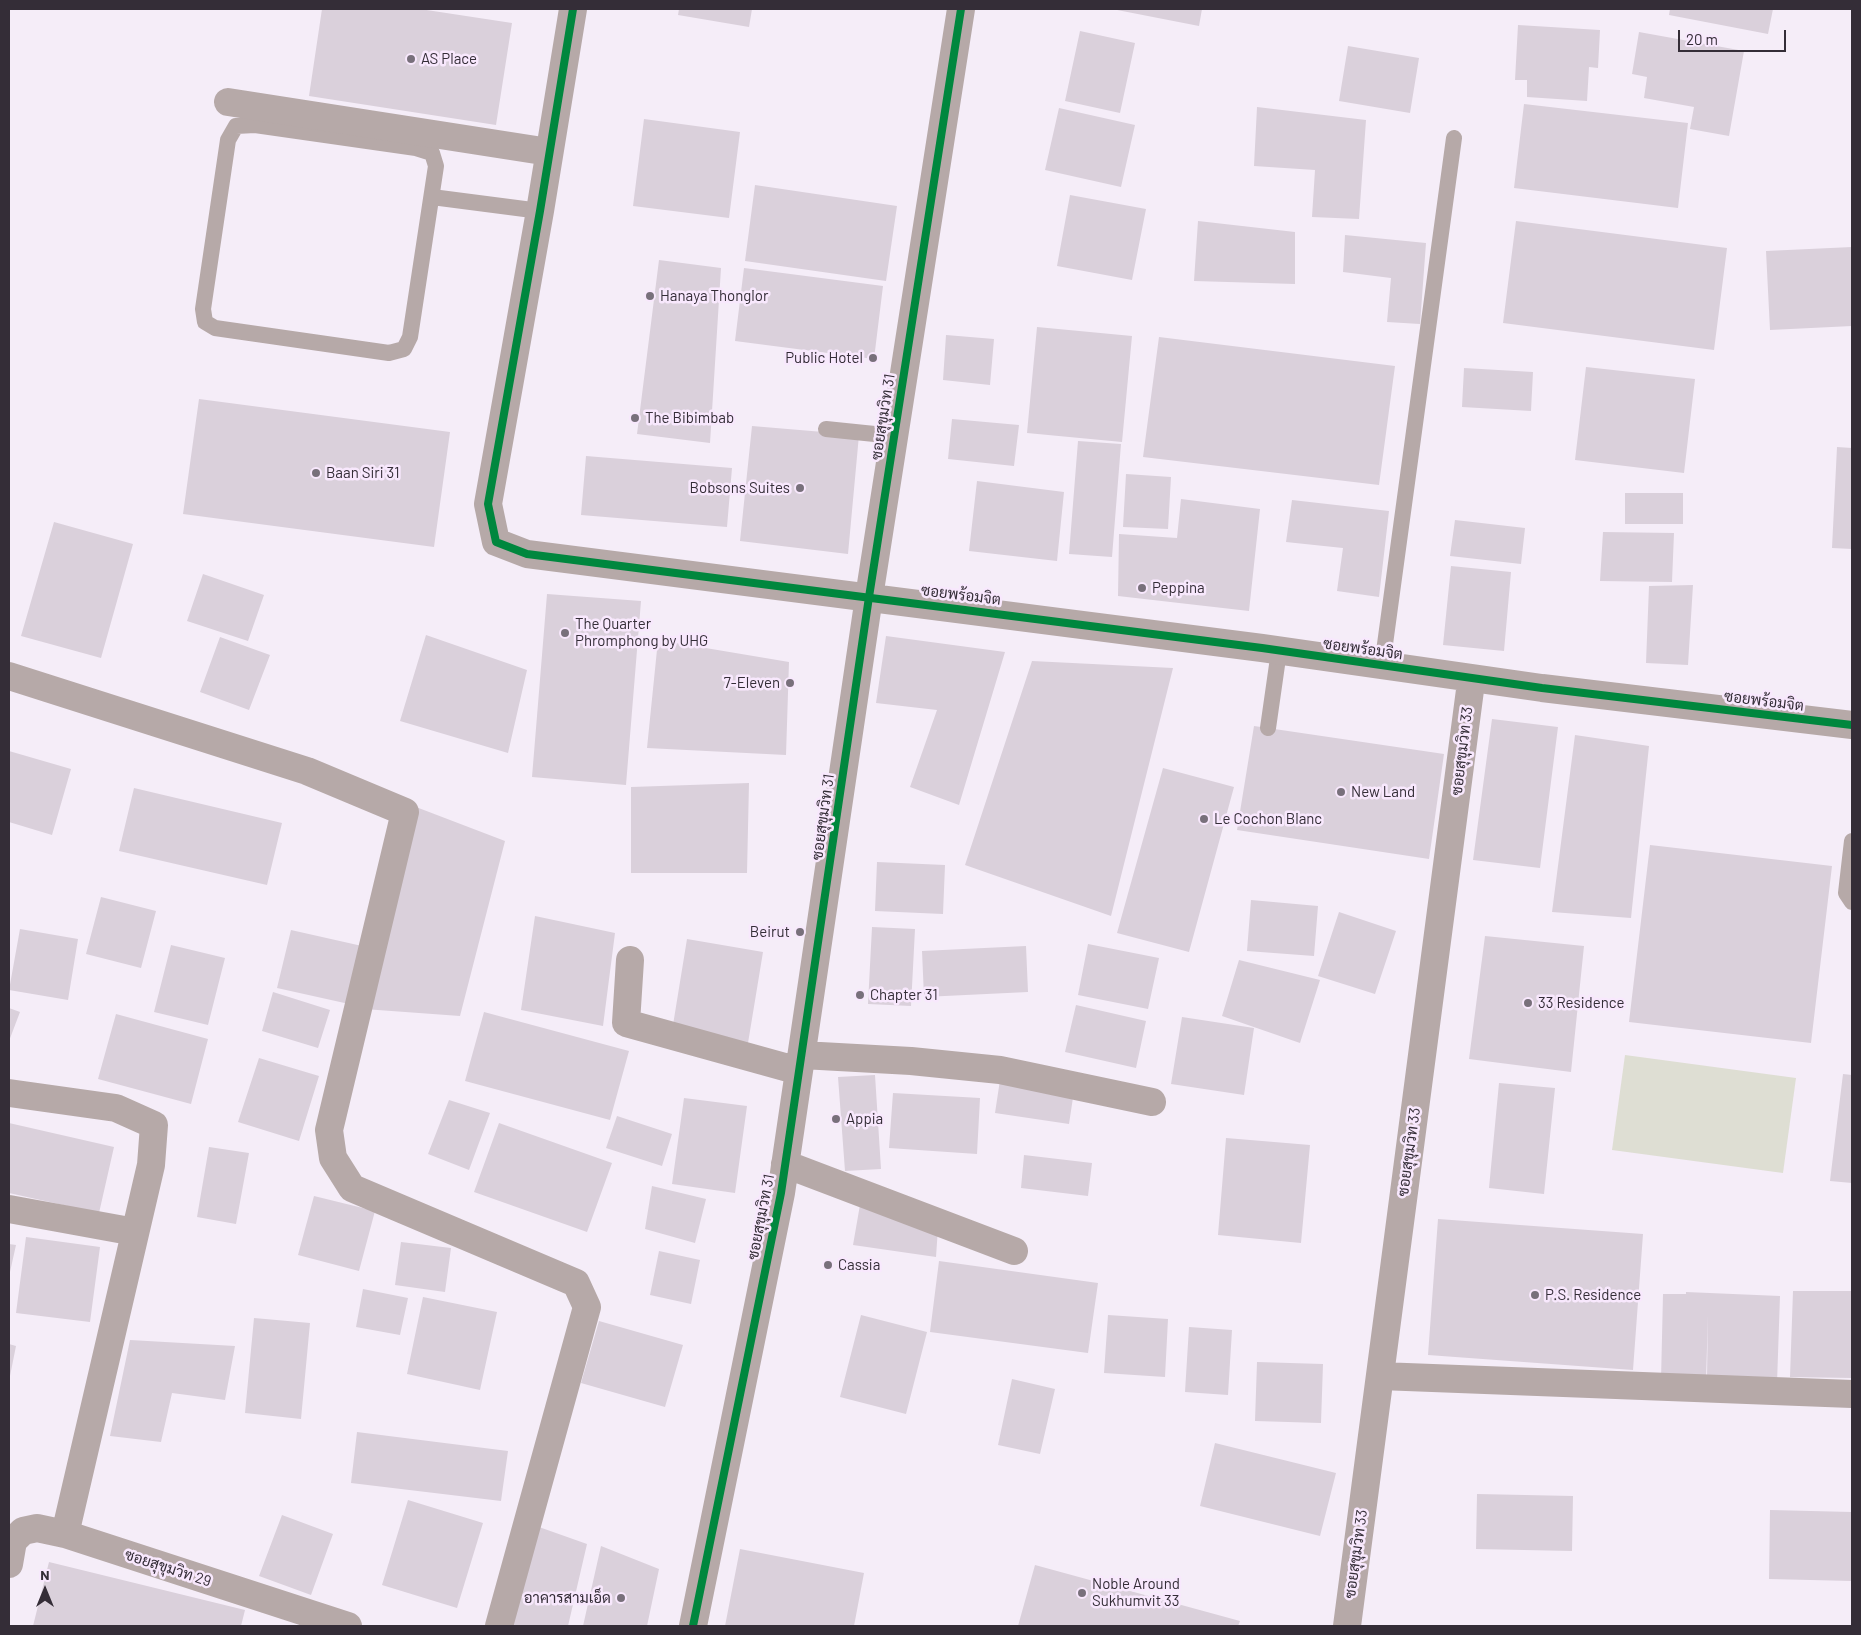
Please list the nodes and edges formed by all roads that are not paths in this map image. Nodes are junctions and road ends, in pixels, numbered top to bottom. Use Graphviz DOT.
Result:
graph roads {
  1 [pos="573,9"];
  2 [pos="960,9"];
  3 [pos="228,102"];
  4 [pos="1454,138"];
  5 [pos="549,152"];
  6 [pos="432,198"];
  7 [pos="540,211"];
  8 [pos="826,429"];
  9 [pos="894,436"];
  10 [pos="869,597"];
  11 [pos="1280,651"];
  12 [pos="1382,666"];
  13 [pos="9,676"];
  14 [pos="1474,679"];
  15 [pos="1852,725"];
  16 [pos="1268,728"];
  17 [pos="1852,841"];
  18 [pos="1852,902"];
  19 [pos="630,960"];
  20 [pos="800,1063"];
  21 [pos="9,1092"];
  22 [pos="1152,1102"];
  23 [pos="785,1164"];
  24 [pos="9,1209"];
  25 [pos="135,1232"];
  26 [pos="1014,1251"];
  27 [pos="1380,1376"];
  28 [pos="1852,1394"];
  29 [pos="65,1534"];
  30 [pos="9,1564"];
  31 [pos="348,1626"];
  32 [pos="498,1626"];
  33 [pos="693,1626"];
  34 [pos="1347,1626"];
  1 -- 5 [label="street"];
  2 -- 9 [label="street, ซอยสุขุมวิท 31"];
  3 -- 5 [label="street"];
  4 -- 12 [label="lane"];
  5 -- 7 [label="street"];
  6 -- 6 [label="lane"];
  6 -- 7 [label="lane"];
  7 -- 10 [label="street, ซอยพร้อมจิต"];
  8 -- 9 [label="lane"];
  9 -- 10 [label="street, ซอยสุขุมวิท 31"];
  10 -- 11 [label="street, ซอยพร้อมจิต"];
  10 -- 20 [label="street, ซอยสุขุมวิท 31"];
  11 -- 12 [label="street, ซอยพร้อมจิต"];
  11 -- 16 [label="lane"];
  12 -- 14 [label="street, ซอยพร้อมจิต"];
  13 -- 32 [label="street"];
  14 -- 15 [label="street, ซอยพร้อมจิต"];
  14 -- 27 [label="street, ซอยสุขุมวิท 33"];
  17 -- 18 [label="lane"];
  19 -- 20 [label="street"];
  20 -- 22 [label="street"];
  20 -- 23 [label="street, ซอยสุขุมวิท 31"];
  21 -- 25 [label="street"];
  23 -- 26 [label="street"];
  23 -- 33 [label="street, ซอยสุขุมวิท 31"];
  24 -- 25 [label="street"];
  25 -- 29 [label="street"];
  27 -- 28 [label="street"];
  27 -- 34 [label="street, ซอยสุขุมวิท 33"];
  29 -- 30 [label="street, ซอยสุขุมวิท 29"];
  29 -- 31 [label="street, ซอยสุขุมวิท 29"];
}
